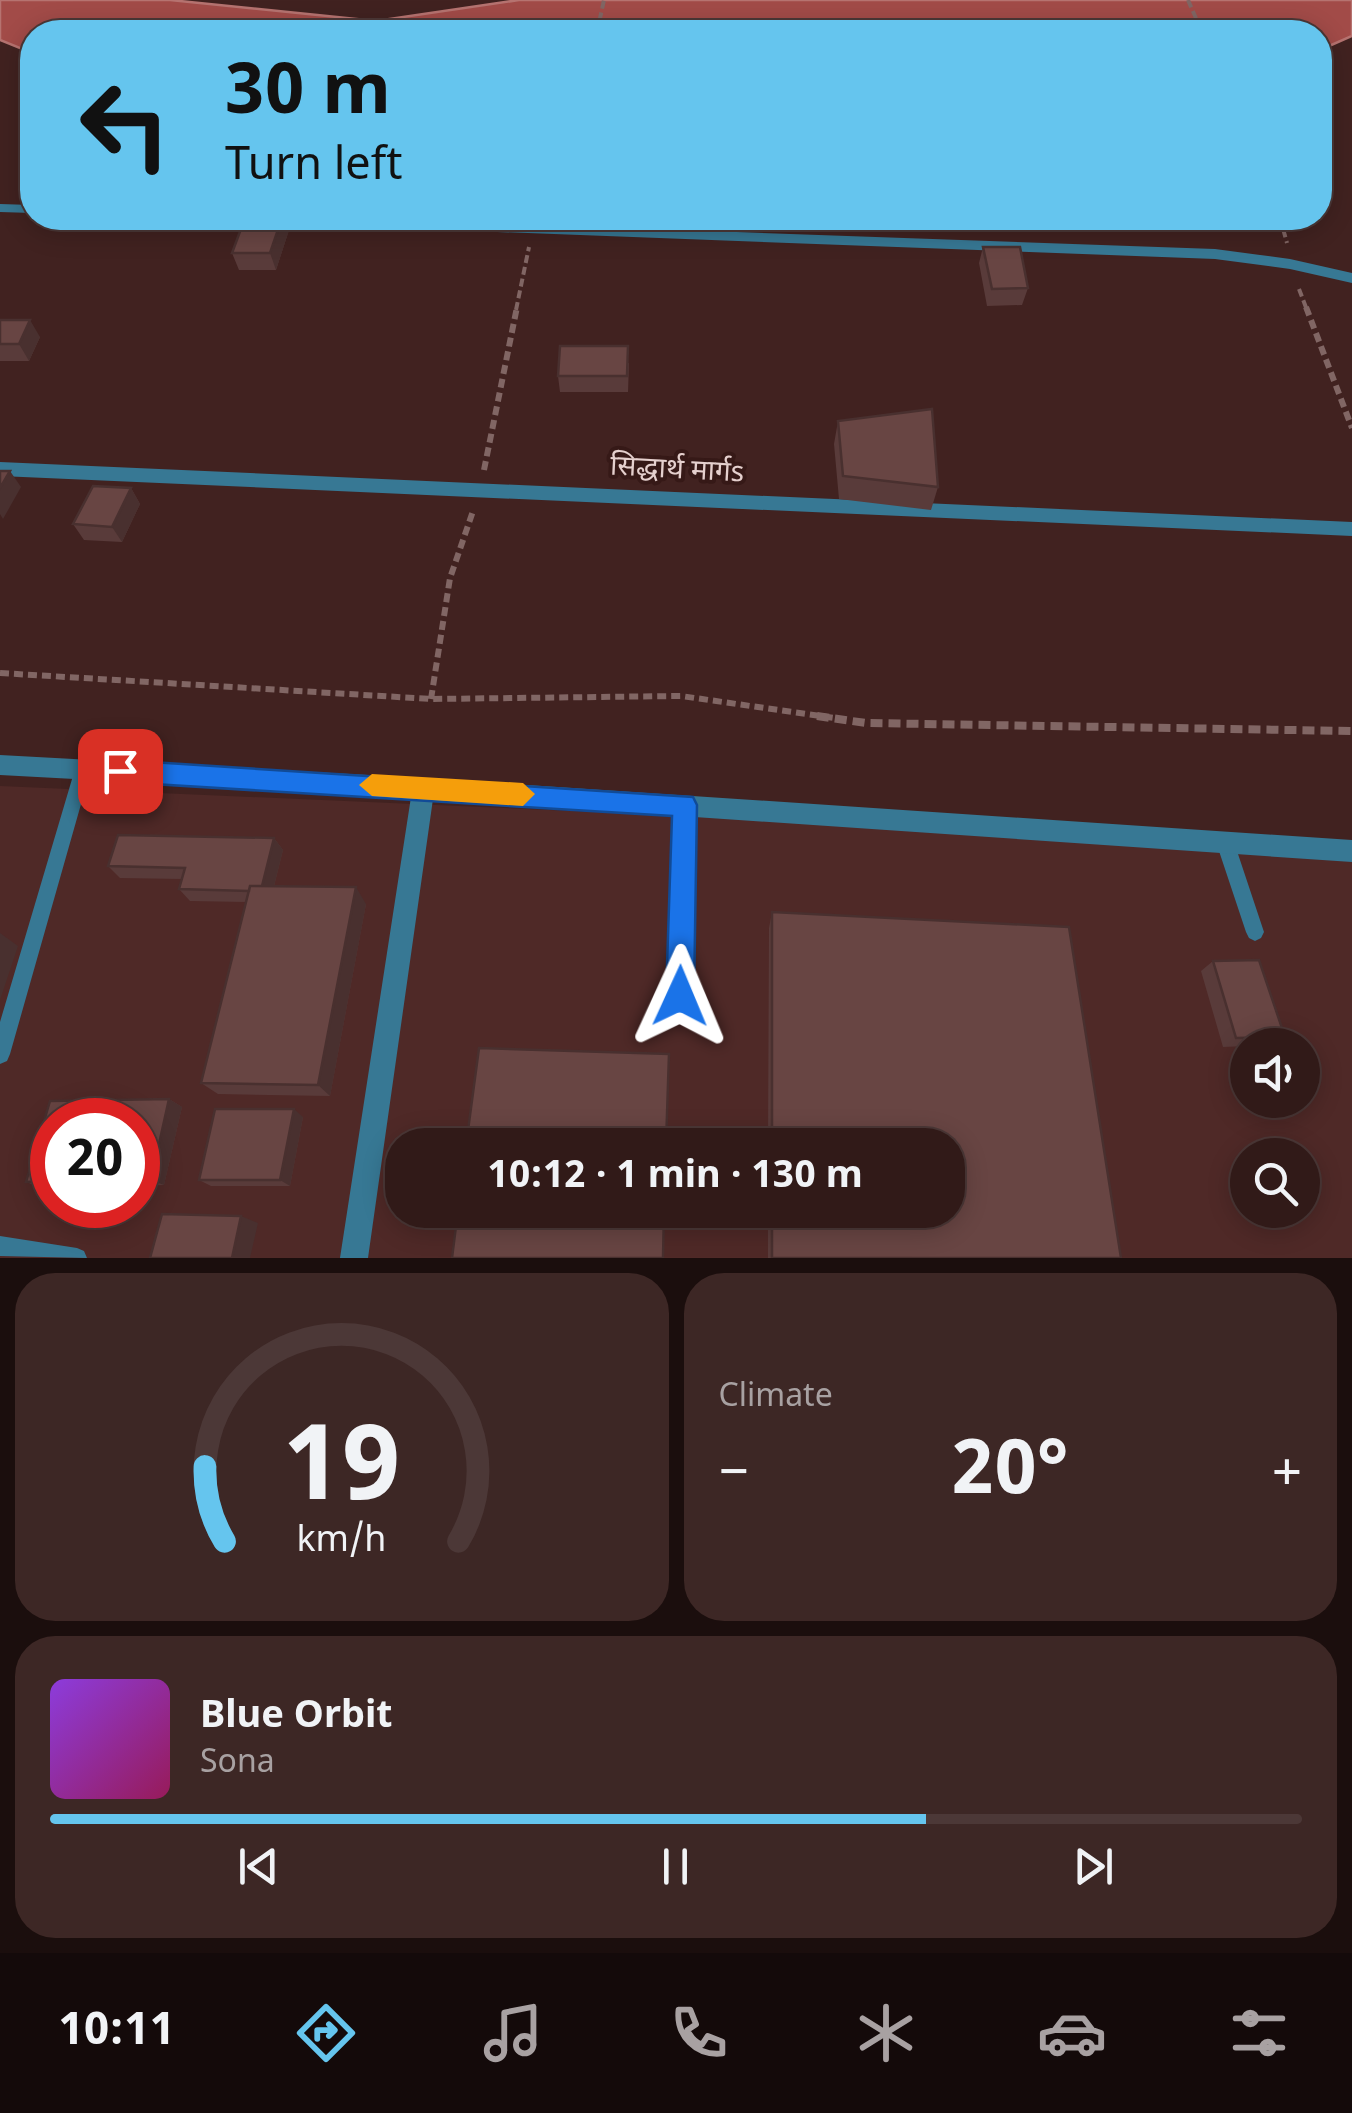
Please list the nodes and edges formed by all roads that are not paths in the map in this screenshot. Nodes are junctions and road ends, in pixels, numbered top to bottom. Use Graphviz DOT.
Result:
graph roads {
  1 [pos="532,230"];
  2 [pos="1352,278"];
  3 [pos="0,470"];
  4 [pos="1352,529"];
  5 [pos="0,765"];
  6 [pos="82,769"];
  7 [pos="423,788"];
  8 [pos="684,805"];
  9 [pos="1226,845"];
  10 [pos="1352,851"];
  11 [pos="1256,932"];
  12 [pos="680,996"];
  13 [pos="0,1054"];
  14 [pos="0,1246"];
  15 [pos="77,1258"];
  16 [pos="354,1258"];
  1 -- 2 [label="street"];
  3 -- 4 [label="street, सिद्धार्थ मार्गs"];
  5 -- 6 [label="street"];
  6 -- 7 [label="street"];
  6 -- 13 [label="lane"];
  7 -- 8 [label="street"];
  7 -- 16 [label="street"];
  8 -- 9 [label="street"];
  8 -- 12 [label="lane"];
  9 -- 10 [label="street"];
  9 -- 11 [label="lane"];
  14 -- 15 [label="lane"];
}
